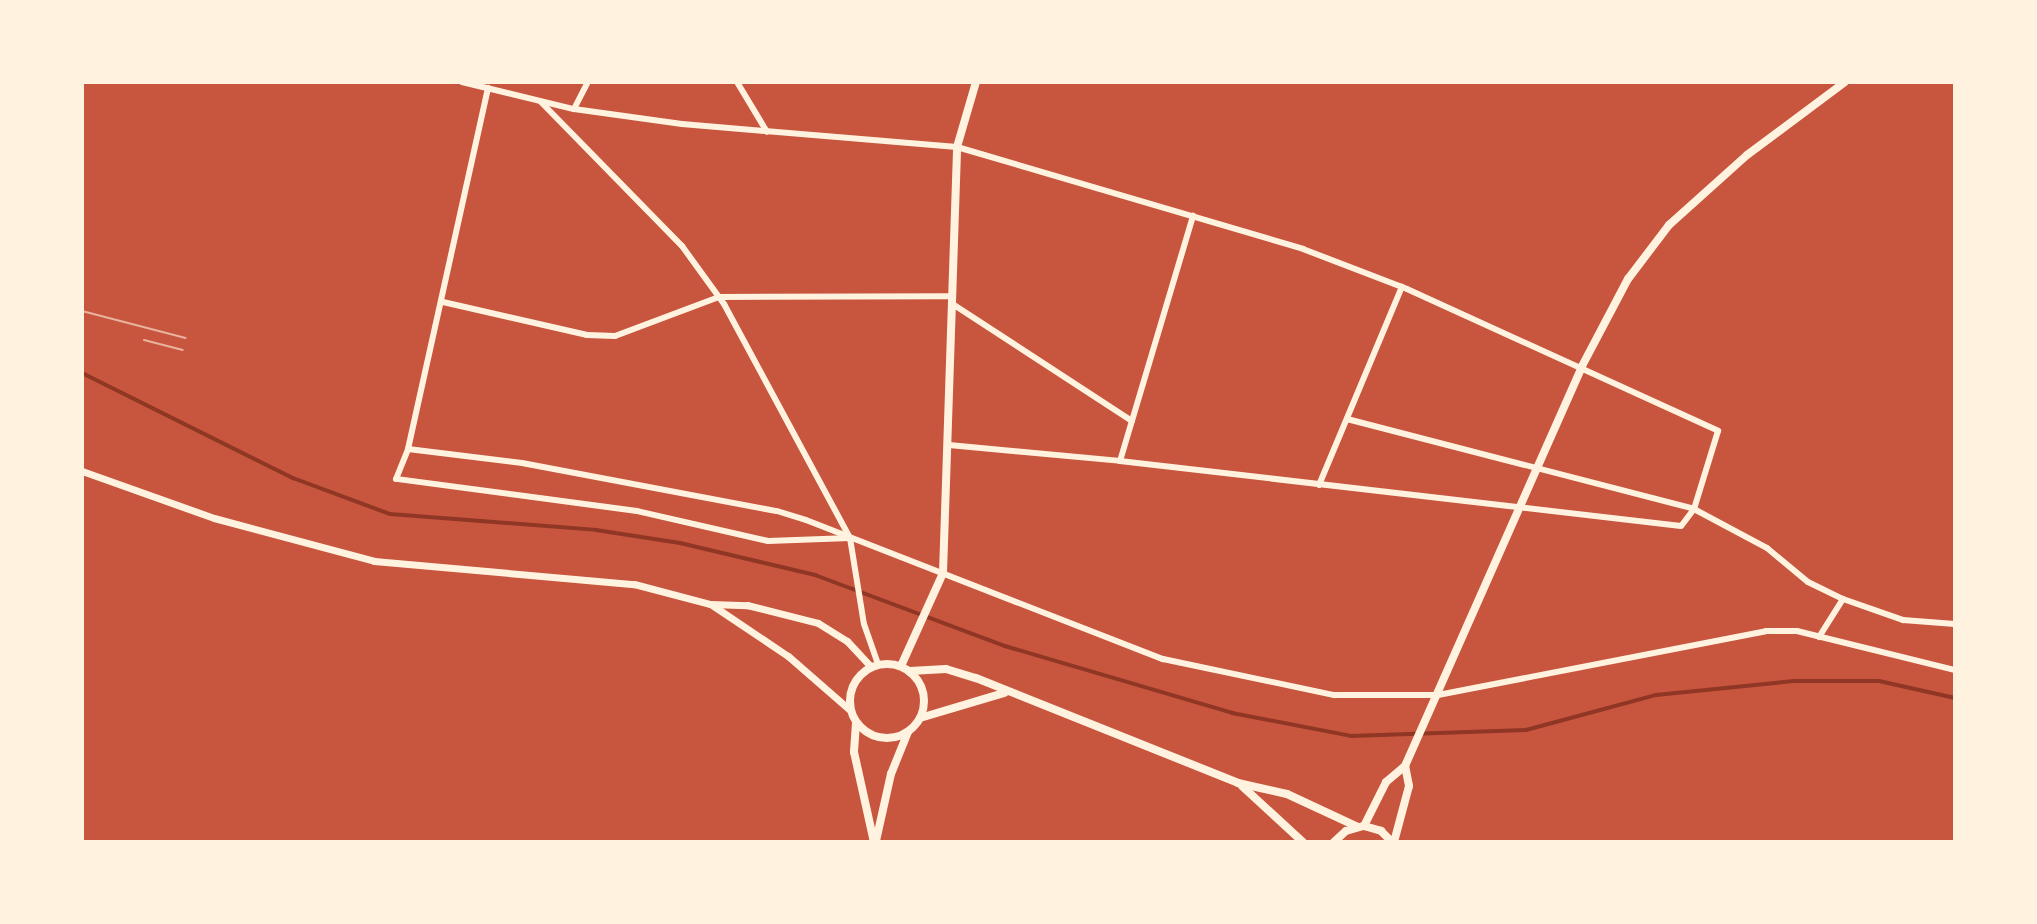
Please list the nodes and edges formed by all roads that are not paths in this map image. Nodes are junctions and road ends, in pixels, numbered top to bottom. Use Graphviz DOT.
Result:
graph roads {
  1 [pos="462,82"];
  2 [pos="588,82"];
  3 [pos="737,82"];
  4 [pos="976,82"];
  5 [pos="1845,82"];
  6 [pos="488,88"];
  7 [pos="541,102"];
  8 [pos="574,109"];
  9 [pos="767,132"];
  10 [pos="957,147"];
  11 [pos="1193,216"];
  12 [pos="1402,287"];
  13 [pos="719,297"];
  14 [pos="952,299"];
  15 [pos="443,302"];
  16 [pos="1581,368"];
  17 [pos="1347,419"];
  18 [pos="1132,421"];
  19 [pos="949,445"];
  20 [pos="408,449"];
  21 [pos="1120,461"];
  22 [pos="1539,466"];
  23 [pos="82,471"];
  24 [pos="1319,485"];
  25 [pos="1520,507"];
  26 [pos="1694,509"];
  27 [pos="850,538"];
  28 [pos="943,573"];
  29 [pos="1843,599"];
  30 [pos="710,604"];
  31 [pos="1955,624"];
  32 [pos="1819,637"];
  33 [pos="874,666"];
  34 [pos="901,666"];
  35 [pos="1955,670"];
  36 [pos="910,671"];
  37 [pos="1005,692"];
  38 [pos="1438,695"];
  39 [pos="850,710"];
  40 [pos="920,718"];
  41 [pos="856,723"];
  42 [pos="908,732"];
  43 [pos="1405,766"];
  44 [pos="1238,783"];
  45 [pos="1361,826"];
  46 [pos="875,842"];
  47 [pos="1303,842"];
  48 [pos="1334,842"];
  49 [pos="1393,842"];
  1 -- 6 [label="street"];
  2 -- 8 [label="street"];
  3 -- 9 [label="street"];
  4 -- 10 [label="main road"];
  5 -- 16 [label="main road"];
  6 -- 7 [label="street"];
  6 -- 15 [label="street"];
  7 -- 8 [label="street"];
  7 -- 13 [label="street"];
  8 -- 9 [label="street"];
  9 -- 10 [label="street"];
  10 -- 11 [label="street"];
  10 -- 14 [label="main road"];
  11 -- 12 [label="street"];
  11 -- 18 [label="street"];
  12 -- 16 [label="street"];
  12 -- 17 [label="street"];
  13 -- 14 [label="street"];
  13 -- 15 [label="street"];
  13 -- 27 [label="street"];
  14 -- 18 [label="street"];
  14 -- 19 [label="main road"];
  15 -- 20 [label="street"];
  16 -- 22 [label="main road"];
  16 -- 26 [label="street"];
  17 -- 22 [label="street"];
  17 -- 24 [label="street"];
  18 -- 21 [label="street"];
  19 -- 21 [label="street"];
  19 -- 28 [label="main road"];
  20 -- 27 [label="street"];
  20 -- 27 [label="street"];
  21 -- 24 [label="street"];
  22 -- 25 [label="main road"];
  22 -- 26 [label="street"];
  23 -- 30 [label="street"];
  24 -- 25 [label="street"];
  25 -- 26 [label="street"];
  25 -- 38 [label="main road"];
  26 -- 29 [label="street"];
  27 -- 28 [label="street"];
  27 -- 33 [label="street"];
  28 -- 34 [label="main road"];
  28 -- 38 [label="street"];
  29 -- 31 [label="street"];
  29 -- 32 [label="street"];
  30 -- 33 [label="street"];
  30 -- 39 [label="street"];
  32 -- 35 [label="street"];
  32 -- 38 [label="street"];
  33 -- 34 [label="main road"];
  33 -- 39 [label="main road"];
  34 -- 36 [label="main road"];
  36 -- 37 [label="main road"];
  36 -- 40 [label="main road"];
  37 -- 40 [label="main road"];
  37 -- 44 [label="main road"];
  38 -- 43 [label="main road"];
  39 -- 41 [label="main road"];
  40 -- 42 [label="main road"];
  41 -- 42 [label="main road"];
  41 -- 46 [label="main road"];
  42 -- 46 [label="main road"];
  43 -- 45 [label="main road"];
  43 -- 49 [label="main road"];
  44 -- 45 [label="main road"];
  44 -- 47 [label="main road"];
  45 -- 48 [label="main road"];
  45 -- 49 [label="main road"];
}
